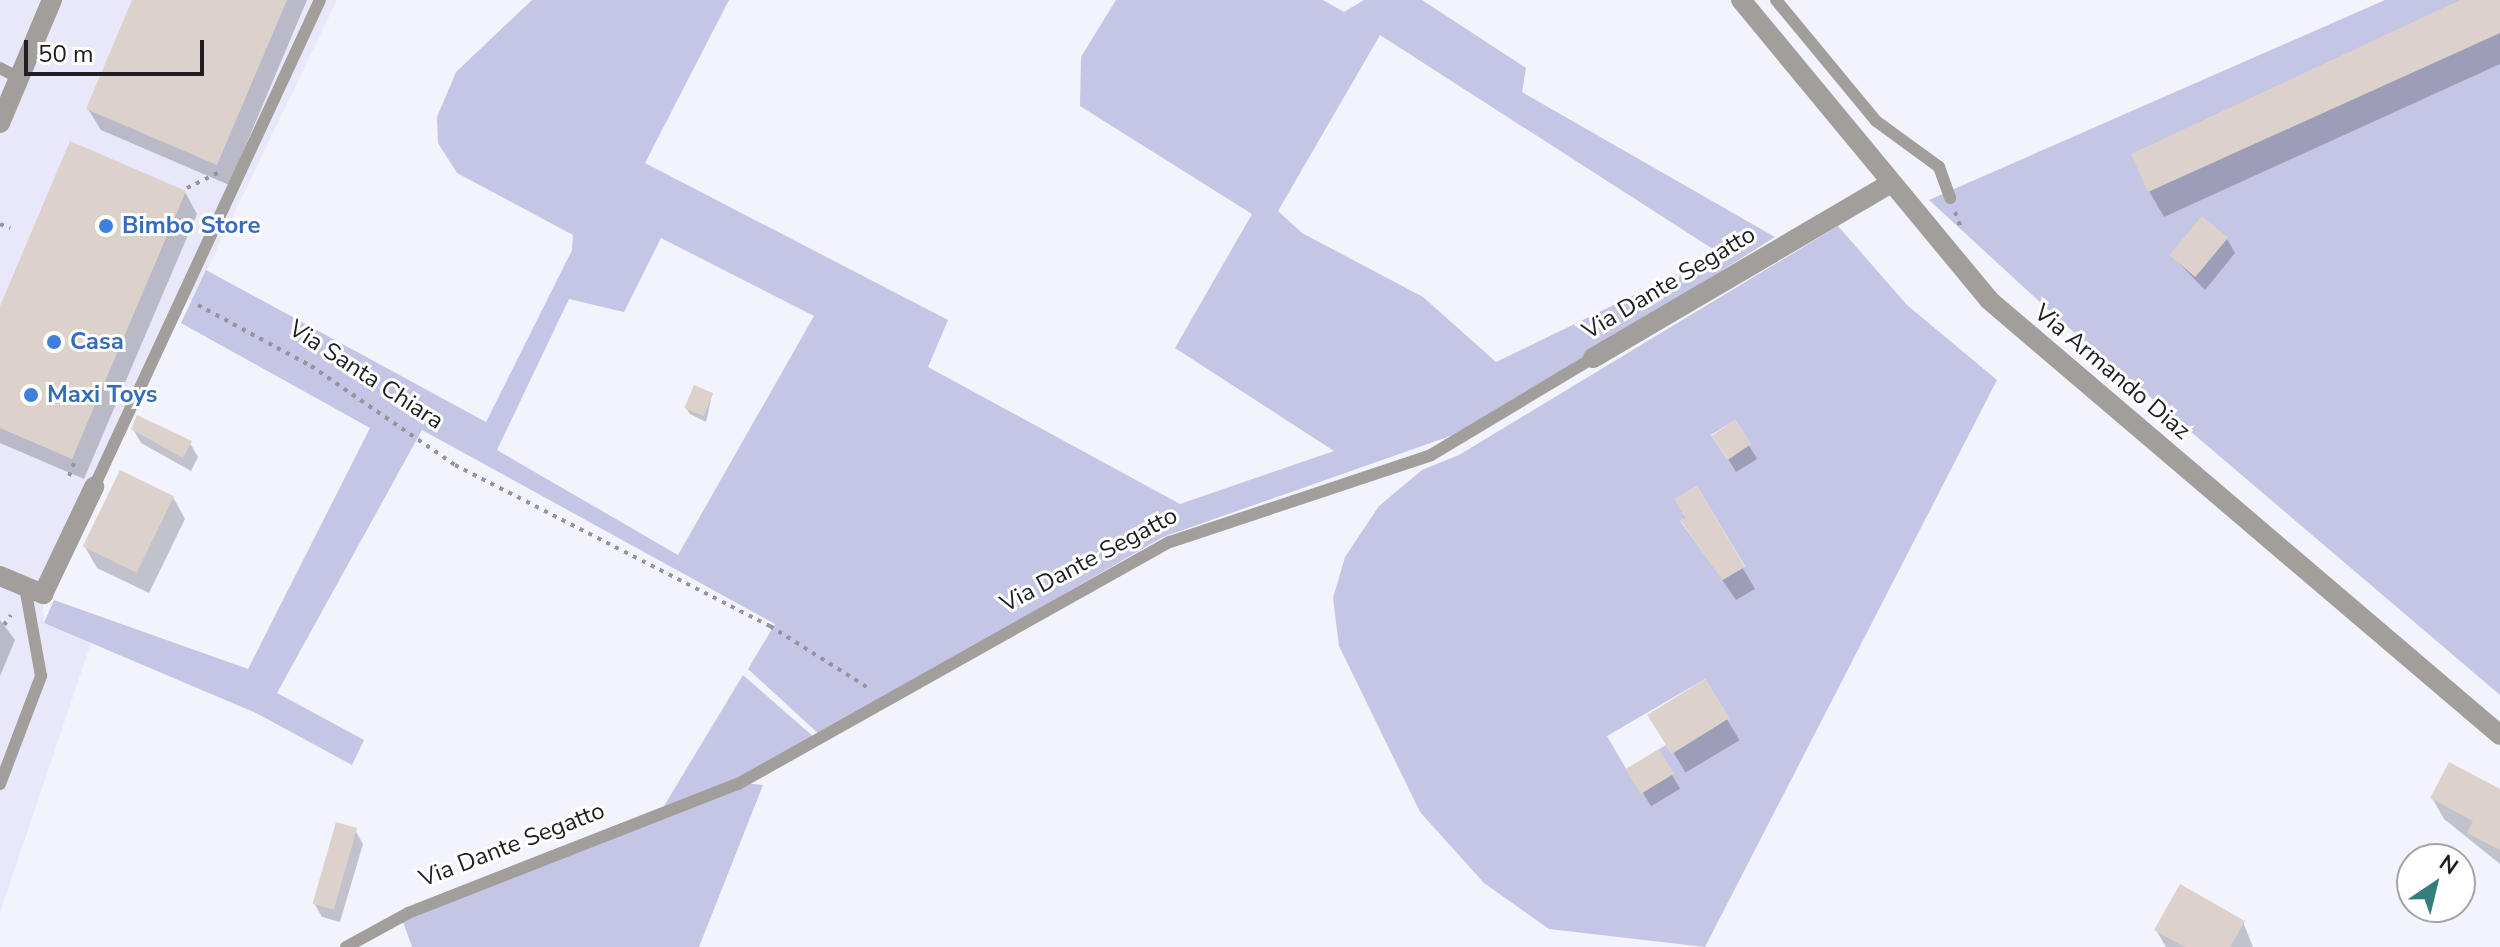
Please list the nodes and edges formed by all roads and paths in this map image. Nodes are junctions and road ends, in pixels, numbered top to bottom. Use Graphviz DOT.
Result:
graph roads {
  1 [pos="52,0"];
  2 [pos="320,0"];
  3 [pos="1741,0"];
  4 [pos="1776,0"];
  5 [pos="0,68"];
  6 [pos="19,78"];
  7 [pos="0,123"];
  8 [pos="217,169"];
  9 [pos="1890,184"];
  10 [pos="187,188"];
  11 [pos="1950,198"];
  12 [pos="0,224"];
  13 [pos="10,228"];
  14 [pos="178,295"];
  15 [pos="1593,358"];
  16 [pos="74,463"];
  17 [pos="69,476"];
  18 [pos="94,487"];
  19 [pos="0,576"];
  20 [pos="25,587"];
  21 [pos="12,612"];
  22 [pos="4,625"];
  23 [pos="853,679"];
  24 [pos="2500,735"];
  25 [pos="0,784"];
  26 [pos="346,947"];
  1 -- 6 [label="street"];
  2 -- 14 [label="lane"];
  3 -- 9 [label="street, Via Armando Diaz"];
  4 -- 11 [label="lane"];
  5 -- 6 [label="lane"];
  6 -- 7 [label="street"];
  8 -- 10 [label="path"];
  9 -- 15 [label="street, Via Dante Segatto"];
  9 -- 24 [label="street, Via Armando Diaz"];
  12 -- 13 [label="path"];
  14 -- 18 [label="lane"];
  14 -- 23 [label="path, Via Santa Chiara"];
  15 -- 26 [label="lane, Via Dante Segatto"];
  16 -- 17 [label="path"];
  18 -- 20 [label="street"];
  19 -- 20 [label="street"];
  20 -- 25 [label="lane"];
  21 -- 22 [label="path"];
}
